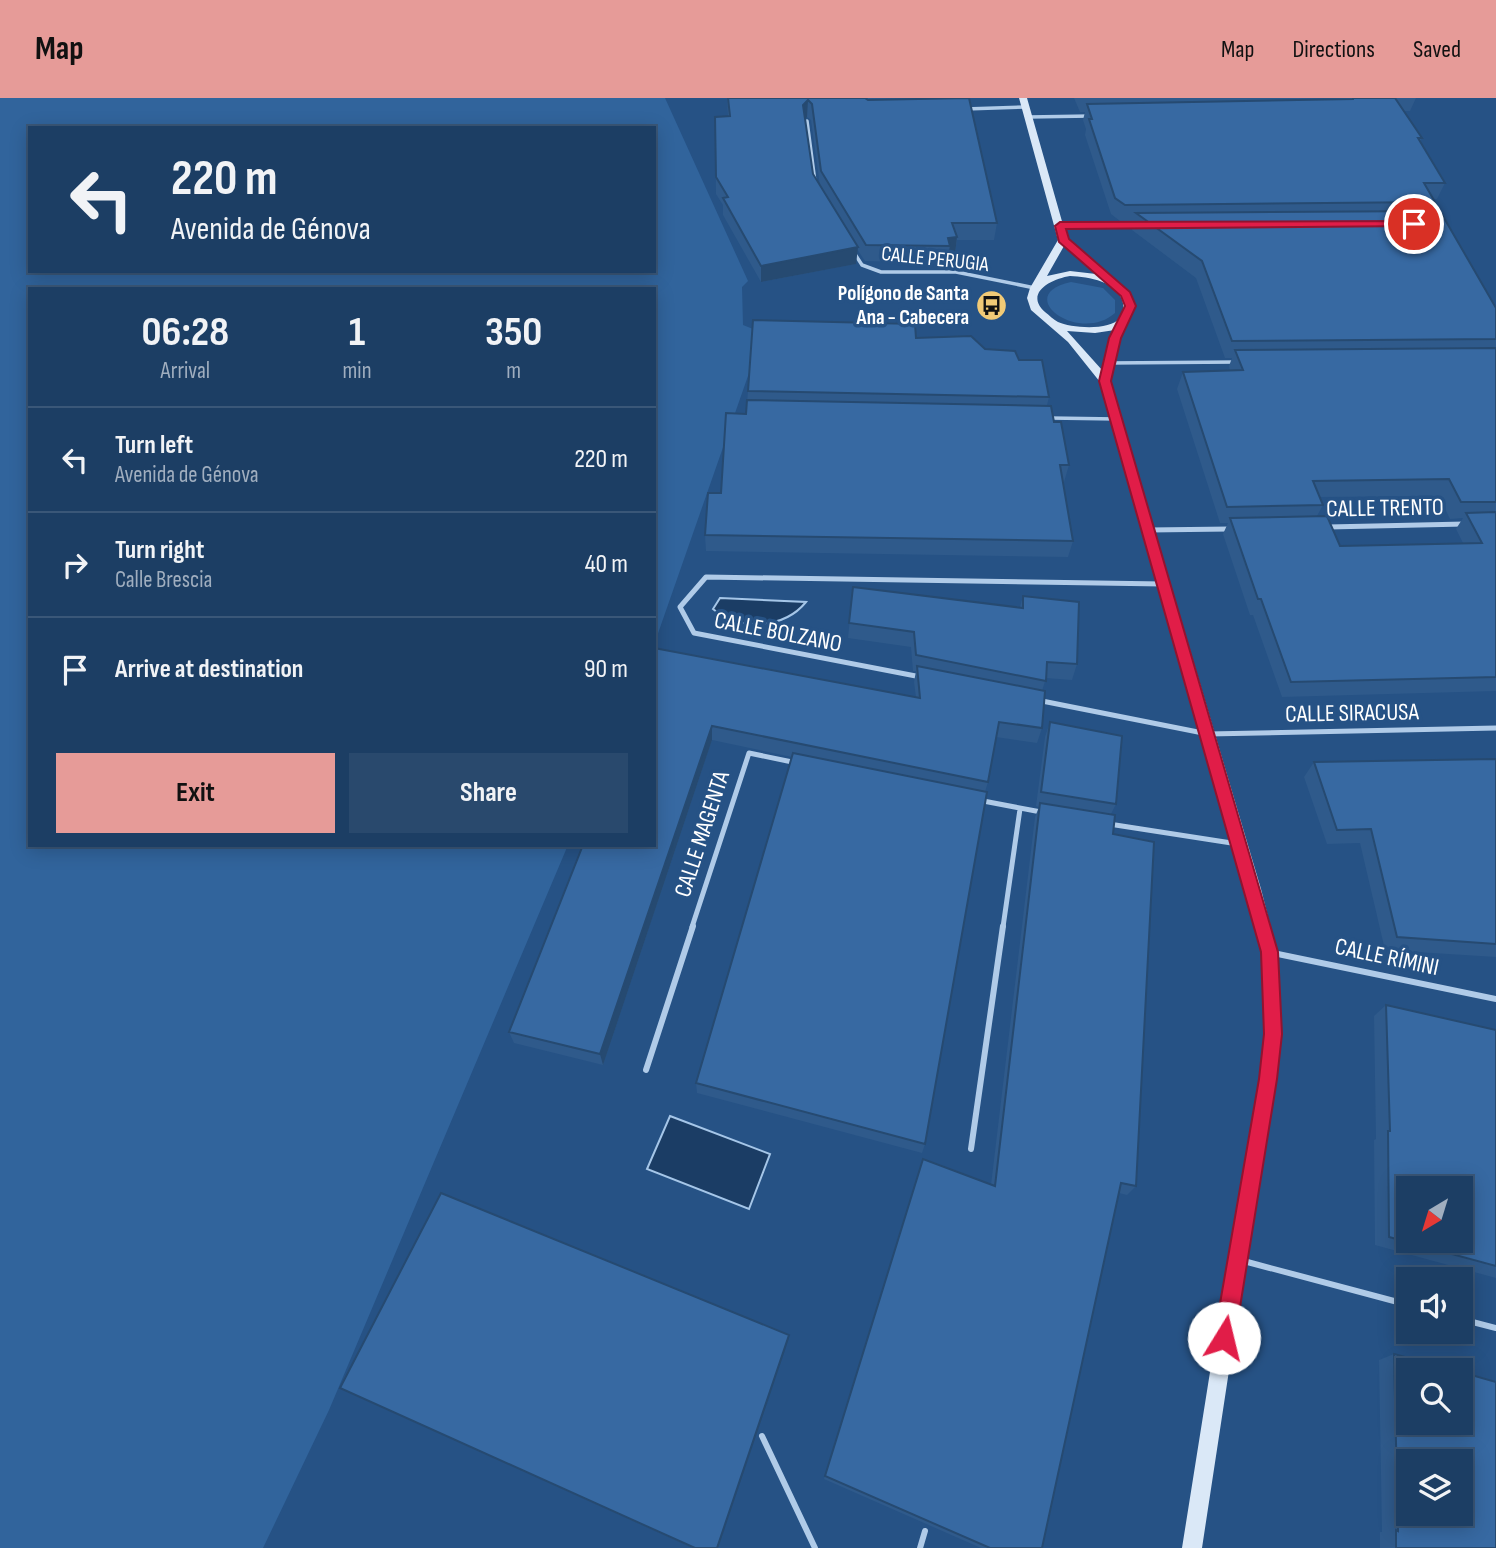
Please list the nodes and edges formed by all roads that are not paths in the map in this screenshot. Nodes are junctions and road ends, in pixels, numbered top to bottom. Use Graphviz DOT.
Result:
graph roads {
  1 [pos="1025,107"];
  2 [pos="957,109"];
  3 [pos="1099,116"];
  4 [pos="807,121"];
  5 [pos="816,189"];
  6 [pos="1060,226"];
  7 [pos="1149,227"];
  8 [pos="1063,240"];
  9 [pos="849,243"];
  10 [pos="1115,285"];
  11 [pos="1035,288"];
  12 [pos="1127,317"];
  13 [pos="1044,318"];
  14 [pos="1251,362"];
  15 [pos="1108,363"];
  16 [pos="1105,381"];
  17 [pos="1038,417"];
  18 [pos="1117,419"];
  19 [pos="1469,524"];
  20 [pos="1319,527"];
  21 [pos="1237,528"];
  22 [pos="1149,530"];
  23 [pos="1165,584"];
  24 [pos="924,678"];
  25 [pos="1032,699"];
  26 [pos="1496,728"];
  27 [pos="1209,734"];
  28 [pos="803,764"];
  29 [pos="966,797"];
  30 [pos="1020,809"];
  31 [pos="1047,813"];
  32 [pos="1101,822"];
  33 [pos="1241,845"];
  34 [pos="1270,952"];
  35 [pos="1496,999"];
  36 [pos="646,1070"];
  37 [pos="971,1149"];
  38 [pos="1237,1259"];
  39 [pos="1396,1302"];
  40 [pos="1473,1322"];
  41 [pos="1496,1328"];
  42 [pos="762,1436"];
  43 [pos="925,1531"];
  44 [pos="815,1548"];
  45 [pos="920,1548"];
  46 [pos="1192,1548"];
  1 -- 2 [label="lane"];
  1 -- 3 [label="lane"];
  1 -- 6 [label="street"];
  4 -- 5 [label="lane"];
  6 -- 7 [label="lane"];
  6 -- 8 [label="street"];
  8 -- 10 [label="street"];
  8 -- 11 [label="street"];
  9 -- 11 [label="lane, CALLE PERUGIA"];
  10 -- 11 [label="street"];
  10 -- 12 [label="street"];
  11 -- 13 [label="street"];
  12 -- 13 [label="street"];
  12 -- 15 [label="street"];
  13 -- 16 [label="street"];
  14 -- 15 [label="lane"];
  15 -- 16 [label="street"];
  16 -- 18 [label="street"];
  17 -- 18 [label="lane"];
  18 -- 22 [label="street"];
  19 -- 20 [label="lane, CALLE TRENTO"];
  21 -- 22 [label="lane"];
  22 -- 23 [label="street"];
  23 -- 24 [label="lane, CALLE BOLZANO"];
  23 -- 27 [label="street"];
  25 -- 27 [label="lane"];
  26 -- 27 [label="lane, CALLE SIRACUSA"];
  27 -- 33 [label="street"];
  28 -- 36 [label="lane, CALLE MAGENTA"];
  29 -- 30 [label="lane"];
  30 -- 31 [label="lane"];
  30 -- 37 [label="lane"];
  32 -- 33 [label="lane"];
  33 -- 34 [label="street"];
  34 -- 35 [label="lane, CALLE RÍMINI"];
  34 -- 38 [label="street"];
  38 -- 39 [label="lane"];
  38 -- 46 [label="street"];
  40 -- 41 [label="lane"];
  42 -- 44 [label="lane"];
  43 -- 45 [label="lane"];
}
